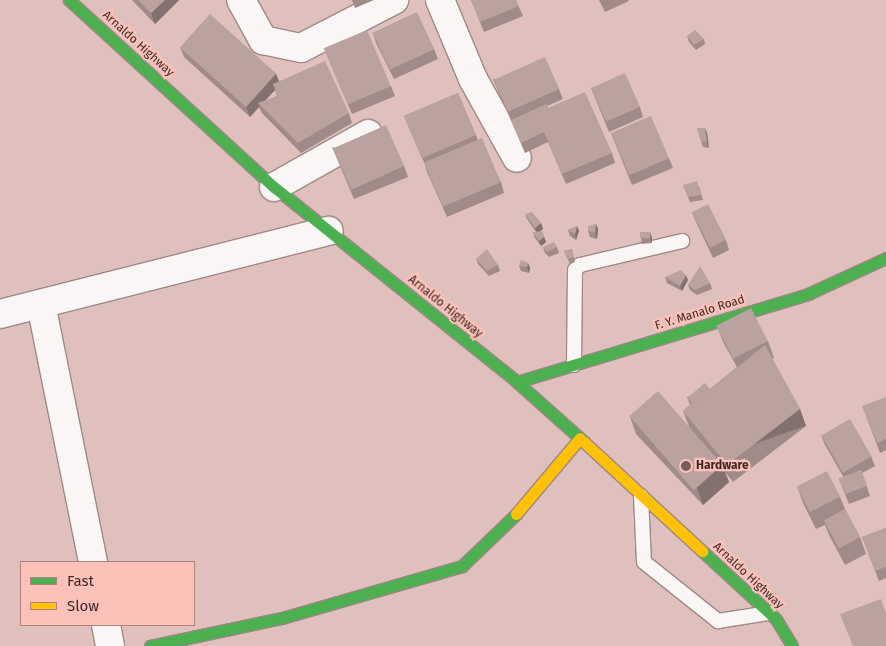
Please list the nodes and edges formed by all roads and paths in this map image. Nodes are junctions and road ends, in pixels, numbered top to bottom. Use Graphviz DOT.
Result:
graph roads {
  1 [pos="69,0"];
  2 [pos="241,0"];
  3 [pos="394,0"];
  4 [pos="440,0"];
  5 [pos="370,133"];
  6 [pos="518,158"];
  7 [pos="274,187"];
  8 [pos="329,231"];
  9 [pos="682,241"];
  10 [pos="886,258"];
  11 [pos="41,304"];
  12 [pos="0,314"];
  13 [pos="574,365"];
  14 [pos="518,382"];
  15 [pos="580,438"];
  16 [pos="640,495"];
  17 [pos="93,561"];
  18 [pos="770,614"];
  19 [pos="106,626"];
  20 [pos="110,646"];
  21 [pos="150,646"];
  22 [pos="792,646"];
  1 -- 7 [label="main road, Arnaldo Highway"];
  2 -- 3 [label="street"];
  4 -- 6 [label="street"];
  5 -- 7 [label="street"];
  7 -- 8 [label="main road, Arnaldo Highway"];
  8 -- 11 [label="street"];
  8 -- 14 [label="main road, Arnaldo Highway"];
  9 -- 13 [label="lane"];
  10 -- 13 [label="main road, F. Y. Manalo Road"];
  11 -- 12 [label="street"];
  11 -- 17 [label="street"];
  13 -- 14 [label="main road, F. Y. Manalo Road"];
  14 -- 15 [label="main road, Arnaldo Highway"];
  15 -- 16 [label="main road, Arnaldo Highway"];
  15 -- 21 [label="main road"];
  16 -- 18 [label="main road, Arnaldo Highway"];
  16 -- 18 [label="lane"];
  18 -- 22 [label="main road, Arnaldo Highway"];
  19 -- 20 [label="street"];
}
